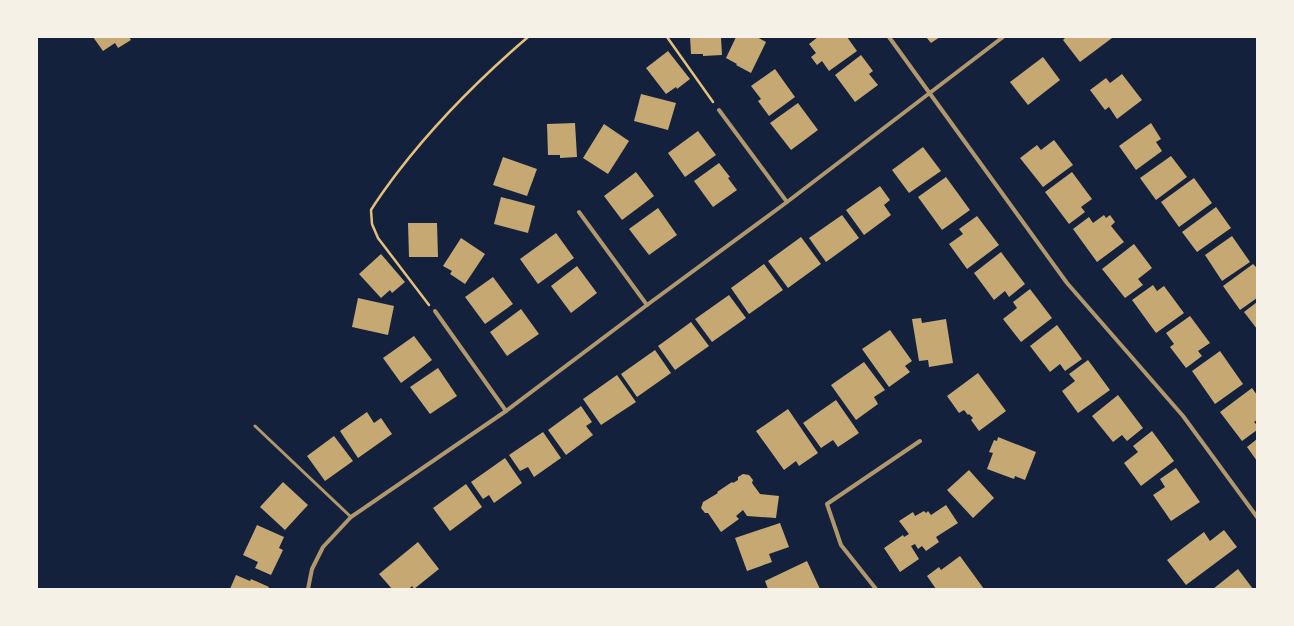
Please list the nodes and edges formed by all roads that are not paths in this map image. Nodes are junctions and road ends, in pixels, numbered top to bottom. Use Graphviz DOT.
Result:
graph roads {
  1 [pos="890,37"];
  2 [pos="1003,37"];
  3 [pos="930,92"];
  4 [pos="719,110"];
  5 [pos="787,202"];
  6 [pos="579,212"];
  7 [pos="647,305"];
  8 [pos="435,311"];
  9 [pos="506,411"];
  10 [pos="255,426"];
  11 [pos="920,441"];
  12 [pos="1257,516"];
  13 [pos="351,517"];
  14 [pos="308,589"];
  15 [pos="876,589"];
  1 -- 3 [label="street"];
  2 -- 3 [label="street"];
  3 -- 5 [label="street"];
  3 -- 12 [label="street"];
  4 -- 5 [label="street"];
  5 -- 7 [label="street"];
  6 -- 7 [label="street"];
  7 -- 9 [label="street"];
  8 -- 9 [label="street"];
  9 -- 13 [label="street"];
  10 -- 13 [label="lane"];
  11 -- 15 [label="street"];
  13 -- 14 [label="street"];
}
